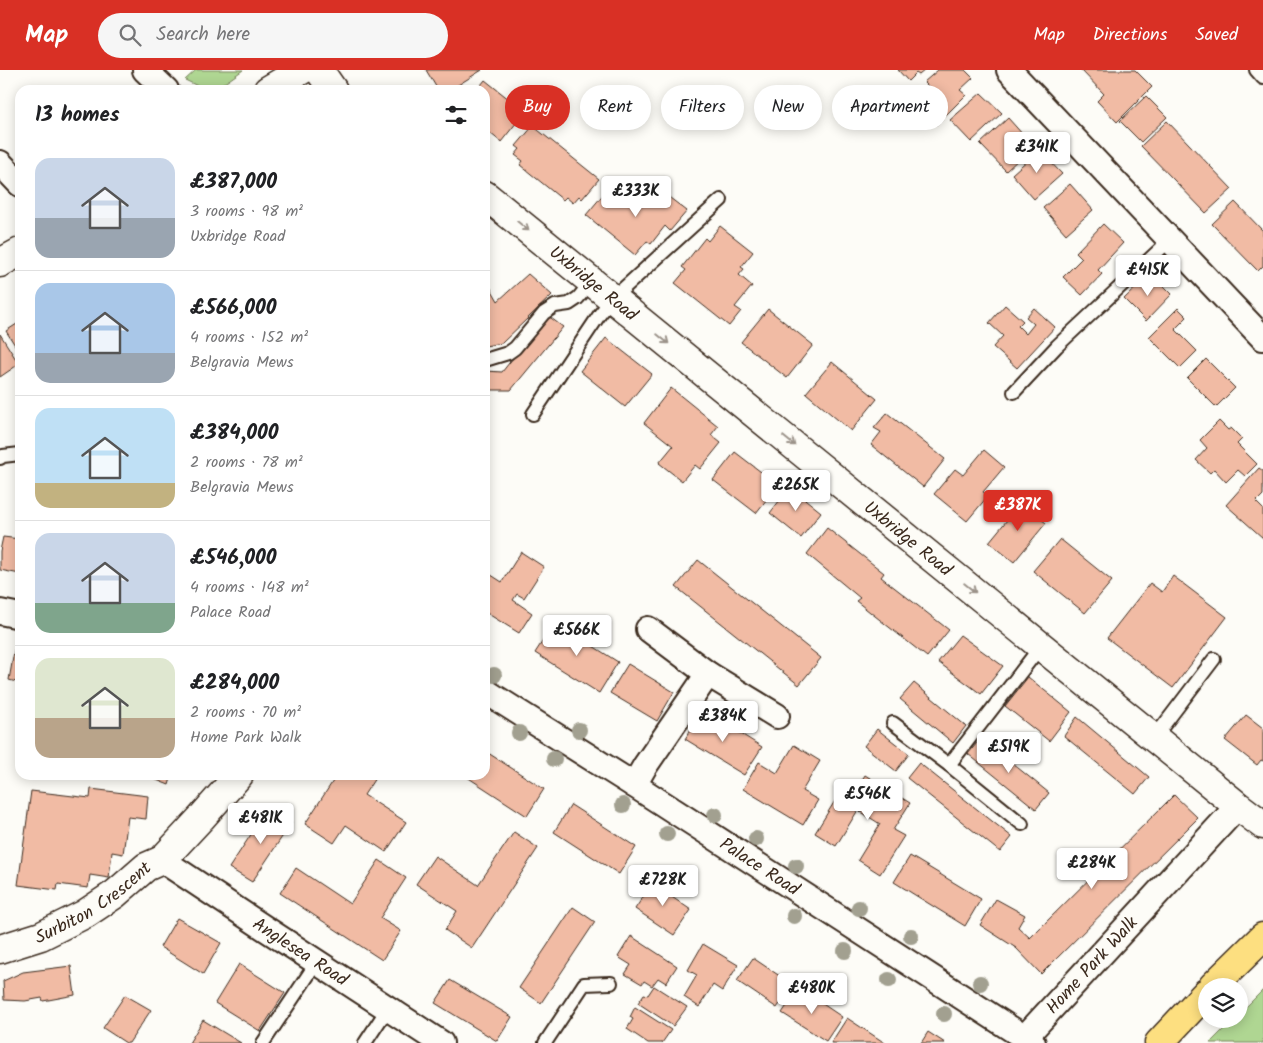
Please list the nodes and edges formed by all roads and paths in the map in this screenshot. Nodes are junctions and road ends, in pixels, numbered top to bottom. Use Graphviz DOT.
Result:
graph roads {
  1 [pos="145,70"];
  2 [pos="302,70"];
  3 [pos="319,70"];
  4 [pos="1009,70"];
  5 [pos="1256,70"];
  6 [pos="1263,78"];
  7 [pos="161,85"];
  8 [pos="276,85"];
  9 [pos="330,85"];
  10 [pos="0,163"];
  11 [pos="15,179"];
  12 [pos="490,199"];
  13 [pos="721,200"];
  14 [pos="1170,240"];
  15 [pos="15,254"];
  16 [pos="0,262"];
  17 [pos="592,281"];
  18 [pos="613,298"];
  19 [pos="1263,338"];
  20 [pos="490,358"];
  21 [pos="1014,392"];
  22 [pos="533,414"];
  23 [pos="15,455"];
  24 [pos="0,458"];
  25 [pos="0,612"];
  26 [pos="15,615"];
  27 [pos="648,629"];
  28 [pos="1041,646"];
  29 [pos="1214,659"];
  30 [pos="708,674"];
  31 [pos="490,695"];
  32 [pos="777,716"];
  33 [pos="894,723"];
  34 [pos="1154,738"];
  35 [pos="949,765"];
  36 [pos="235,780"];
  37 [pos="634,785"];
  38 [pos="1238,806"];
  39 [pos="1022,824"];
  40 [pos="1263,825"];
  41 [pos="162,860"];
  42 [pos="1263,937"];
  43 [pos="0,948"];
  44 [pos="317,962"];
  45 [pos="1221,978"];
  46 [pos="611,983"];
  47 [pos="1198,1002"];
  48 [pos="388,1008"];
  49 [pos="1029,1040"];
  50 [pos="263,1043"];
  51 [pos="365,1043"];
  52 [pos="441,1043"];
  53 [pos="545,1043"];
  54 [pos="1159,1043"];
  1 -- 7 [label="street"];
  2 -- 8 [label="street"];
  3 -- 9 [label="street"];
  4 -- 14 [label="street"];
  5 -- 6 [label="lane"];
  10 -- 11 [label="street"];
  12 -- 17 [label="street, Uxbridge Road, one-way"];
  13 -- 18 [label="lane"];
  14 -- 19 [label="street"];
  14 -- 21 [label="lane"];
  15 -- 16 [label="street"];
  17 -- 18 [label="street, Uxbridge Road"];
  17 -- 20 [label="lane"];
  18 -- 22 [label="lane"];
  18 -- 28 [label="street, Uxbridge Road, one-way"];
  23 -- 24 [label="lane"];
  25 -- 26 [label="street"];
  27 -- 30 [label="street"];
  28 -- 34 [label="street, Uxbridge Road"];
  28 -- 35 [label="lane"];
  29 -- 34 [label="lane"];
  30 -- 32 [label="street"];
  30 -- 37 [label="street"];
  31 -- 37 [label="street, Palace Road"];
  33 -- 35 [label="lane"];
  34 -- 38 [label="street, Uxbridge Road"];
  35 -- 39 [label="lane"];
  36 -- 41 [label="street, Surbiton Crescent"];
  37 -- 49 [label="street, Palace Road"];
  38 -- 40 [label="street, Uxbridge Road"];
  38 -- 49 [label="street, Home Park Walk"];
  41 -- 43 [label="street, Surbiton Crescent"];
  41 -- 44 [label="street, Anglesea Road"];
  42 -- 45 [label="main road"];
  44 -- 48 [label="street, Anglesea Road"];
  44 -- 50 [label="lane"];
  46 -- 53 [label="lane"];
  47 -- 54 [label="main road"];
  48 -- 51 [label="lane"];
  48 -- 52 [label="street, Anglesea Road"];
}
